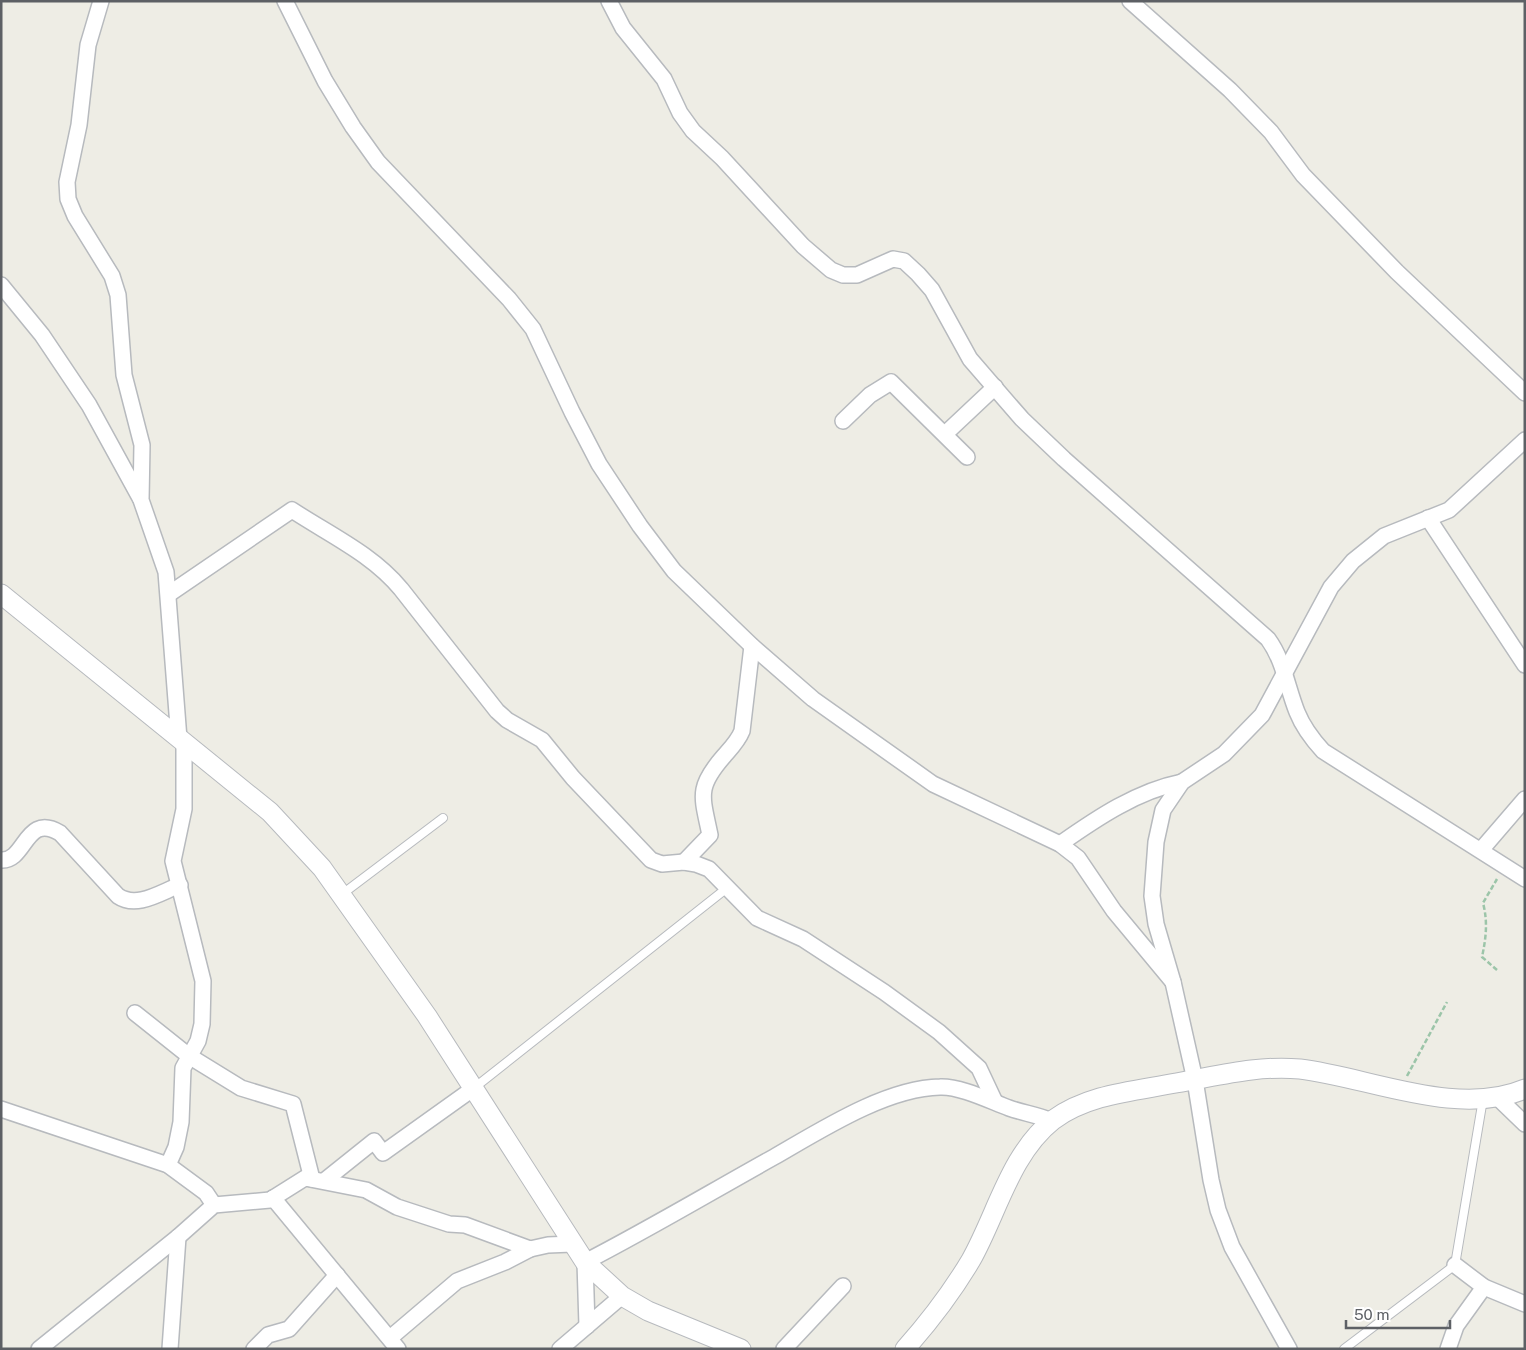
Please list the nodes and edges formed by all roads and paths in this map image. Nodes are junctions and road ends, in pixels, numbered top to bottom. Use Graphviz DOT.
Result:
graph roads {
  1 [pos="101,1"];
  2 [pos="285,1"];
  3 [pos="609,1"];
  4 [pos="1130,1"];
  5 [pos="1,285"];
  6 [pos="995,388"];
  7 [pos="1525,393"];
  8 [pos="844,421"];
  9 [pos="945,434"];
  10 [pos="1525,440"];
  11 [pos="968,457"];
  12 [pos="141,500"];
  13 [pos="1428,518"];
  14 [pos="1,594"];
  15 [pos="169,594"];
  16 [pos="752,646"];
  17 [pos="1525,665"];
  18 [pos="1286,673"];
  19 [pos="182,741"];
  20 [pos="1182,782"];
  21 [pos="1525,799"];
  22 [pos="443,818"];
  23 [pos="1060,844"];
  24 [pos="1480,850"];
  25 [pos="1,860"];
  26 [pos="684,862"];
  27 [pos="1505,866"];
  28 [pos="1525,879"];
  29 [pos="180,885"];
  30 [pos="727,888"];
  31 [pos="341,895"];
  32 [pos="1497,970"];
  33 [pos="1173,982"];
  34 [pos="1448,1002"];
  35 [pos="136,1013"];
  36 [pos="189,1056"];
  37 [pos="1195,1080"];
  38 [pos="474,1088"];
  39 [pos="1525,1089"];
  40 [pos="1399,1090"];
  41 [pos="1490,1097"];
  42 [pos="994,1100"];
  43 [pos="1,1109"];
  44 [pos="1052,1121"];
  45 [pos="1525,1124"];
  46 [pos="168,1165"];
  47 [pos="318,1180"];
  48 [pos="274,1198"];
  49 [pos="214,1206"];
  50 [pos="178,1237"];
  51 [pos="572,1244"];
  52 [pos="530,1249"];
  53 [pos="585,1262"];
  54 [pos="1455,1265"];
  55 [pos="338,1276"];
  56 [pos="843,1286"];
  57 [pos="1484,1287"];
  58 [pos="622,1296"];
  59 [pos="1525,1304"];
  60 [pos="587,1326"];
  61 [pos="394,1343"];
  62 [pos="39,1349"];
  63 [pos="170,1349"];
  64 [pos="254,1349"];
  65 [pos="560,1349"];
  66 [pos="740,1349"];
  67 [pos="784,1349"];
  68 [pos="905,1349"];
  69 [pos="1289,1349"];
  70 [pos="1344,1349"];
  71 [pos="1448,1349"];
  1 -- 12 [label="street"];
  2 -- 16 [label="street"];
  3 -- 6 [label="street"];
  4 -- 7 [label="street"];
  5 -- 12 [label="street"];
  6 -- 9 [label="street"];
  6 -- 18 [label="street"];
  8 -- 9 [label="street"];
  9 -- 11 [label="street"];
  10 -- 13 [label="street"];
  12 -- 15 [label="street"];
  13 -- 17 [label="street"];
  13 -- 18 [label="street"];
  14 -- 19 [label="street"];
  15 -- 19 [label="street"];
  15 -- 26 [label="street"];
  16 -- 23 [label="street"];
  16 -- 26 [label="street"];
  18 -- 20 [label="street"];
  18 -- 24 [label="street"];
  19 -- 29 [label="street"];
  19 -- 31 [label="street"];
  20 -- 23 [label="street"];
  20 -- 33 [label="street"];
  21 -- 24 [label="street"];
  22 -- 31 [label="lane"];
  23 -- 33 [label="street"];
  24 -- 27 [label="street"];
  25 -- 29 [label="street"];
  26 -- 30 [label="street"];
  27 -- 28 [label="street"];
  27 -- 32 [label="path"];
  29 -- 36 [label="street"];
  30 -- 38 [label="lane"];
  30 -- 42 [label="street"];
  31 -- 38 [label="street"];
  33 -- 37 [label="street"];
  34 -- 40 [label="path"];
  35 -- 36 [label="street"];
  36 -- 46 [label="street"];
  36 -- 47 [label="street"];
  37 -- 40 [label="street"];
  37 -- 44 [label="street"];
  37 -- 69 [label="street"];
  38 -- 47 [label="street"];
  38 -- 51 [label="street"];
  39 -- 41 [label="street"];
  40 -- 41 [label="street"];
  41 -- 45 [label="street"];
  41 -- 54 [label="lane"];
  42 -- 44 [label="street"];
  42 -- 53 [label="street"];
  43 -- 46 [label="street"];
  44 -- 68 [label="street"];
  46 -- 49 [label="street"];
  47 -- 48 [label="street"];
  47 -- 52 [label="street"];
  48 -- 49 [label="street"];
  48 -- 55 [label="street"];
  49 -- 50 [label="street"];
  50 -- 62 [label="street"];
  50 -- 63 [label="street"];
  51 -- 52 [label="street"];
  51 -- 53 [label="street"];
  52 -- 61 [label="street"];
  53 -- 58 [label="street"];
  53 -- 60 [label="street"];
  54 -- 57 [label="street"];
  54 -- 70 [label="lane"];
  55 -- 61 [label="street"];
  55 -- 64 [label="street"];
  56 -- 67 [label="street"];
  57 -- 59 [label="street"];
  57 -- 71 [label="street"];
  58 -- 60 [label="street"];
  58 -- 66 [label="street"];
  60 -- 65 [label="street"];
}
